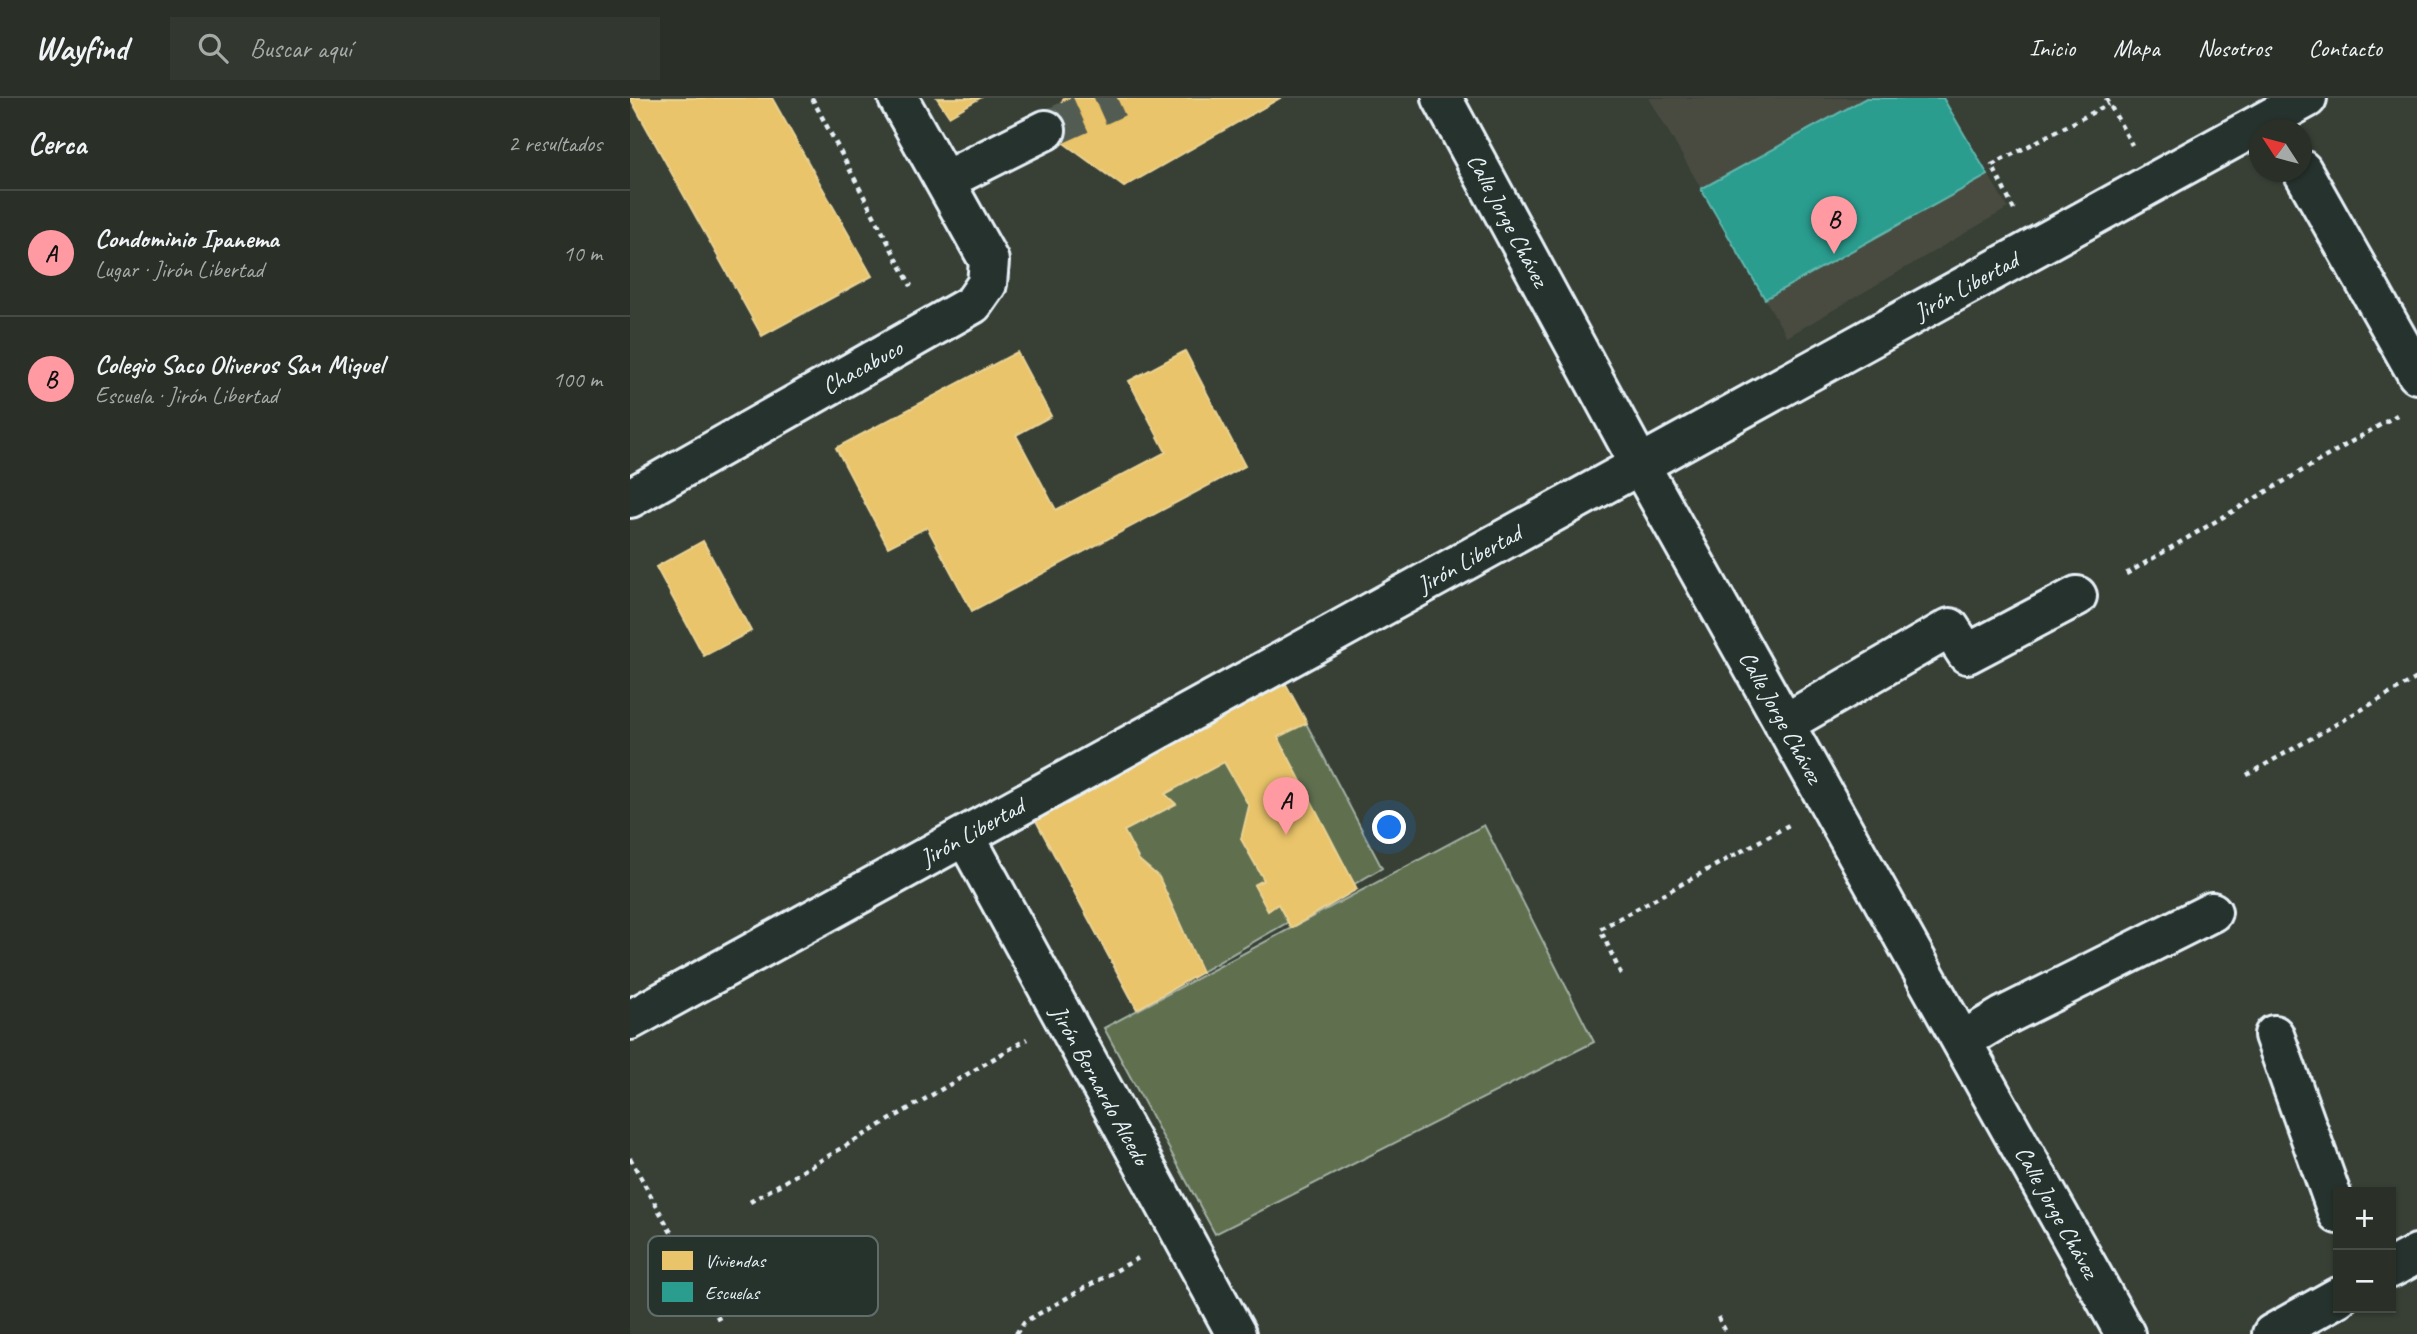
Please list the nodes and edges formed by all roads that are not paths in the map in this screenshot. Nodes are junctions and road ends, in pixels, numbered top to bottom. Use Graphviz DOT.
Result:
graph roads {
  1 [pos="898,98"];
  2 [pos="1442,98"];
  3 [pos="2308,98"];
  4 [pos="2270,115"];
  5 [pos="1046,130"];
  6 [pos="946,180"];
  7 [pos="2308,182"];
  8 [pos="2417,374"];
  9 [pos="1640,465"];
  10 [pos="630,498"];
  11 [pos="2077,596"];
  12 [pos="1784,724"];
  13 [pos="965,836"];
  14 [pos="2211,912"];
  15 [pos="630,1020"];
  16 [pos="2274,1035"];
  17 [pos="1962,1041"];
  18 [pos="2333,1200"];
  19 [pos="2417,1254"];
  20 [pos="2396,1265"];
  21 [pos="2333,1300"];
  22 [pos="1236,1334"];
  23 [pos="2125,1334"];
  24 [pos="2272,1334"];
  1 -- 6 [label="street, Chacabuco"];
  2 -- 9 [label="street, Calle Jorge Chávez"];
  3 -- 4 [label="street, Jirón Libertad"];
  4 -- 9 [label="street, Jirón Libertad"];
  5 -- 6 [label="street"];
  6 -- 10 [label="street, Chacabuco"];
  7 -- 8 [label="street"];
  9 -- 12 [label="street, Calle Jorge Chávez"];
  9 -- 13 [label="street, Jirón Libertad"];
  11 -- 12 [label="street"];
  12 -- 17 [label="street, Calle Jorge Chávez"];
  13 -- 15 [label="street, Jirón Libertad"];
  13 -- 22 [label="street, Jirón Bernardo Alcedo"];
  14 -- 17 [label="street"];
  16 -- 18 [label="street"];
  17 -- 23 [label="street, Calle Jorge Chávez"];
  19 -- 20 [label="street"];
  21 -- 24 [label="street"];
}
